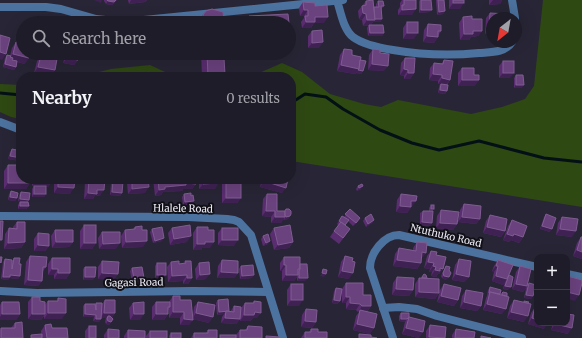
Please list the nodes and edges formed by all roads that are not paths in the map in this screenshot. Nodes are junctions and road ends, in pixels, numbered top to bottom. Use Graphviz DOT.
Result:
graph roads {
  1 [pos="340,0"];
  2 [pos="512,0"];
  3 [pos="0,7"];
  4 [pos="514,12"];
  5 [pos="86,16"];
  6 [pos="183,16"];
  7 [pos="505,48"];
  8 [pos="0,122"];
  9 [pos="16,128"];
  10 [pos="0,216"];
  11 [pos="534,266"];
  12 [pos="570,275"];
  13 [pos="582,277"];
  14 [pos="0,291"];
  15 [pos="268,292"];
  16 [pos="383,308"];
  17 [pos="283,338"];
  18 [pos="393,338"];
  19 [pos="522,338"];
  1 -- 6 [label="street"];
  1 -- 7 [label="street"];
  2 -- 4 [label="street"];
  3 -- 5 [label="street"];
  8 -- 9 [label="street"];
  10 -- 15 [label="street, Hlalele Road"];
  11 -- 16 [label="street, Ntuthuko Road"];
  12 -- 13 [label="street"];
  14 -- 15 [label="street, Gagasi Road"];
  15 -- 17 [label="street, Hlalele Road"];
  16 -- 18 [label="street, Ntuthuko Road"];
  16 -- 19 [label="street"];
}
